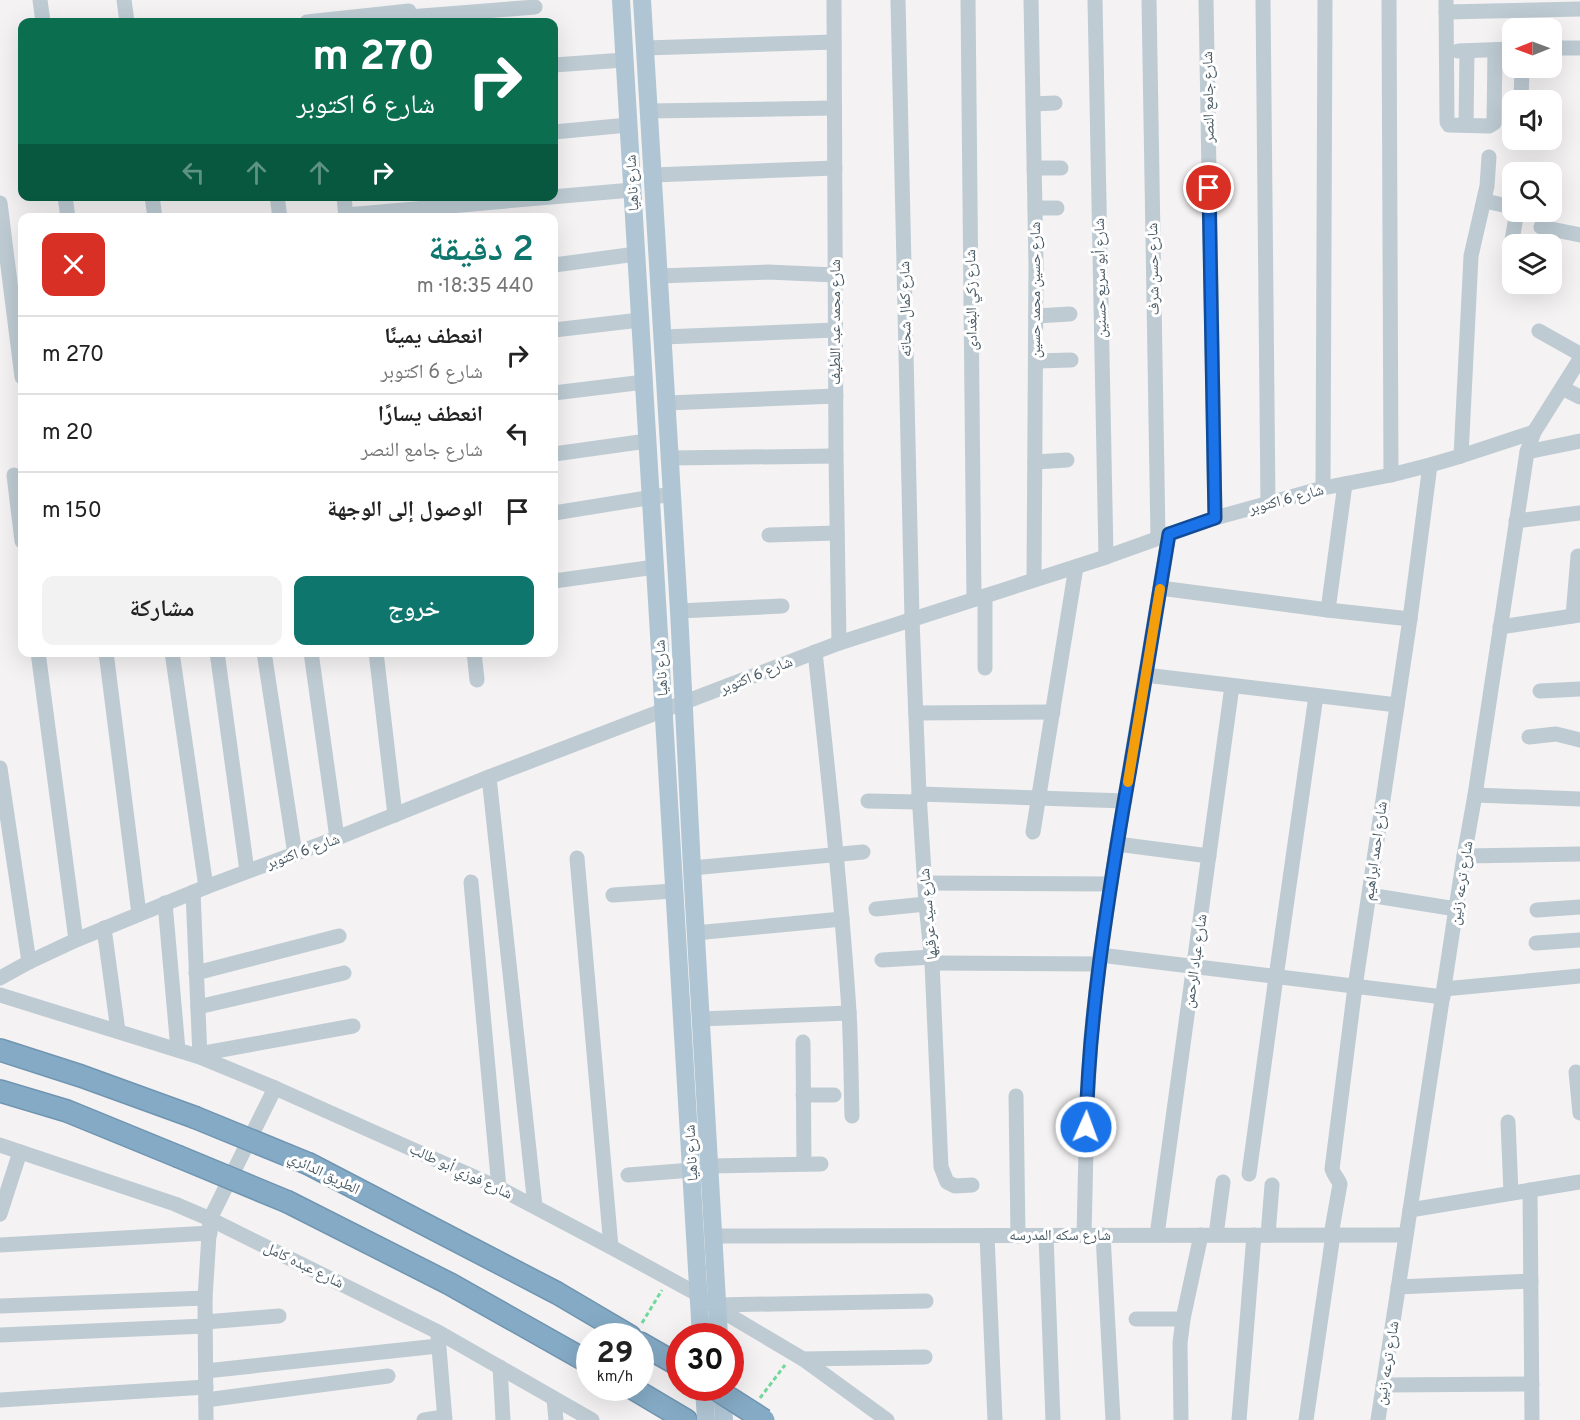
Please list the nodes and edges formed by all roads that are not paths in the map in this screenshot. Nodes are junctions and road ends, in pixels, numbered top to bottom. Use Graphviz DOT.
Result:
graph roads {
  1 [pos="40,0"];
  2 [pos="124,0"];
  3 [pos="621,0"];
  4 [pos="642,0"];
  5 [pos="834,0"];
  6 [pos="898,0"];
  7 [pos="968,0"];
  8 [pos="1031,0"];
  9 [pos="1095,0"];
  10 [pos="1149,0"];
  11 [pos="1206,0"];
  12 [pos="1263,0"];
  13 [pos="1325,0"];
  14 [pos="1389,0"];
  15 [pos="525,5"];
  16 [pos="471,6"];
  17 [pos="1446,6"];
  18 [pos="1580,9"];
  19 [pos="409,13"];
  20 [pos="42,18"];
  21 [pos="126,18"];
  22 [pos="352,18"];
  23 [pos="834,42"];
  24 [pos="645,48"];
  25 [pos="1562,48"];
  26 [pos="1580,48"];
  27 [pos="1495,50"];
  28 [pos="1502,50"];
  29 [pos="1446,51"];
  30 [pos="1467,51"];
  31 [pos="624,60"];
  32 [pos="558,65"];
  33 [pos="1055,103"];
  34 [pos="1033,104"];
  35 [pos="834,108"];
  36 [pos="649,111"];
  37 [pos="628,124"];
  38 [pos="1466,125"];
  39 [pos="558,132"];
  40 [pos="1489,157"];
  41 [pos="835,168"];
  42 [pos="1034,168"];
  43 [pos="1061,168"];
  44 [pos="653,175"];
  45 [pos="632,190"];
  46 [pos="558,196"];
  47 [pos="499,201"];
  48 [pos="1485,201"];
  49 [pos="0,203"];
  50 [pos="1502,205"];
  51 [pos="427,207"];
  52 [pos="1035,208"];
  53 [pos="1057,208"];
  54 [pos="373,213"];
  55 [pos="1541,227"];
  56 [pos="1580,235"];
  57 [pos="636,254"];
  58 [pos="558,264"];
  59 [pos="835,275"];
  60 [pos="659,276"];
  61 [pos="1070,314"];
  62 [pos="1036,316"];
  63 [pos="640,320"];
  64 [pos="558,330"];
  65 [pos="835,330"];
  66 [pos="1539,331"];
  67 [pos="663,337"];
  68 [pos="18,345"];
  69 [pos="1580,354"];
  70 [pos="1580,358"];
  71 [pos="1071,360"];
  72 [pos="1036,362"];
  73 [pos="644,381"];
  74 [pos="1562,388"];
  75 [pos="558,392"];
  76 [pos="836,396"];
  77 [pos="1580,397"];
  78 [pos="667,403"];
  79 [pos="1534,432"];
  80 [pos="647,441"];
  81 [pos="1580,441"];
  82 [pos="1527,452"];
  83 [pos="558,453"];
  84 [pos="836,456"];
  85 [pos="1461,456"];
  86 [pos="670,458"];
  87 [pos="1066,460"];
  88 [pos="1035,462"];
  89 [pos="1430,465"];
  90 [pos="12,475"];
  91 [pos="1390,475"];
  92 [pos="1345,484"];
  93 [pos="1323,488"];
  94 [pos="672,494"];
  95 [pos="651,497"];
  96 [pos="1268,503"];
  97 [pos="558,512"];
  98 [pos="1580,513"];
  99 [pos="18,515"];
  100 [pos="1215,518"];
  101 [pos="1516,520"];
  102 [pos="837,533"];
  103 [pos="769,535"];
  104 [pos="1164,536"];
  105 [pos="1578,556"];
  106 [pos="1106,557"];
  107 [pos="655,567"];
  108 [pos="1076,567"];
  109 [pos="558,580"];
  110 [pos="1034,580"];
  111 [pos="1160,588"];
  112 [pos="979,598"];
  113 [pos="782,606"];
  114 [pos="679,610"];
  115 [pos="1328,610"];
  116 [pos="1576,616"];
  117 [pos="912,619"];
  118 [pos="1410,619"];
  119 [pos="1500,627"];
  120 [pos="839,643"];
  121 [pos="815,651"];
  122 [pos="39,657"];
  123 [pos="107,657"];
  124 [pos="173,657"];
  125 [pos="219,657"];
  126 [pos="265,657"];
  127 [pos="312,657"];
  128 [pos="377,657"];
  129 [pos="475,657"];
  130 [pos="985,668"];
  131 [pos="1145,675"];
  132 [pos="477,680"];
  133 [pos="1232,686"];
  134 [pos="1580,689"];
  135 [pos="1540,691"];
  136 [pos="1316,696"];
  137 [pos="684,704"];
  138 [pos="1397,705"];
  139 [pos="663,712"];
  140 [pos="1053,712"];
  141 [pos="916,713"];
  142 [pos="1529,736"];
  143 [pos="1580,740"];
  144 [pos="0,768"];
  145 [pos="489,777"];
  146 [pos="1475,795"];
  147 [pos="919,798"];
  148 [pos="1039,798"];
  149 [pos="1580,799"];
  150 [pos="868,801"];
  151 [pos="1125,801"];
  152 [pos="394,815"];
  153 [pos="1033,832"];
  154 [pos="337,838"];
  155 [pos="1117,844"];
  156 [pos="863,852"];
  157 [pos="295,854"];
  158 [pos="837,854"];
  159 [pos="1580,854"];
  160 [pos="1209,856"];
  161 [pos="1464,856"];
  162 [pos="577,858"];
  163 [pos="692,868"];
  164 [pos="247,871"];
  165 [pos="471,882"];
  166 [pos="925,883"];
  167 [pos="1111,884"];
  168 [pos="200,889"];
  169 [pos="674,891"];
  170 [pos="613,895"];
  171 [pos="1369,895"];
  172 [pos="165,903"];
  173 [pos="926,904"];
  174 [pos="1580,908"];
  175 [pos="876,909"];
  176 [pos="1456,909"];
  177 [pos="1537,910"];
  178 [pos="140,914"];
  179 [pos="842,919"];
  180 [pos="104,928"];
  181 [pos="695,933"];
  182 [pos="339,936"];
  183 [pos="76,940"];
  184 [pos="1580,940"];
  185 [pos="1536,942"];
  186 [pos="1099,959"];
  187 [pos="882,960"];
  188 [pos="932,960"];
  189 [pos="29,962"];
  190 [pos="1194,967"];
  191 [pos="689,972"];
  192 [pos="196,973"];
  193 [pos="344,973"];
  194 [pos="1276,976"];
  195 [pos="1580,976"];
  196 [pos="0,978"];
  197 [pos="1355,987"];
  198 [pos="1444,993"];
  199 [pos="0,995"];
  200 [pos="198,1007"];
  201 [pos="849,1013"];
  202 [pos="700,1019"];
  203 [pos="353,1026"];
  204 [pos="118,1031"];
  205 [pos="803,1042"];
  206 [pos="0,1050"];
  207 [pos="178,1050"];
  208 [pos="200,1056"];
  209 [pos="1576,1072"];
  210 [pos="275,1088"];
  211 [pos="0,1091"];
  212 [pos="803,1095"];
  213 [pos="834,1095"];
  214 [pos="1016,1096"];
  215 [pos="1580,1113"];
  216 [pos="852,1116"];
  217 [pos="1508,1122"];
  218 [pos="0,1145"];
  219 [pos="20,1152"];
  220 [pos="804,1164"];
  221 [pos="821,1164"];
  222 [pos="700,1168"];
  223 [pos="1249,1174"];
  224 [pos="628,1175"];
  225 [pos="1223,1182"];
  226 [pos="1580,1182"];
  227 [pos="972,1185"];
  228 [pos="1272,1185"];
  229 [pos="499,1188"];
  230 [pos="1530,1190"];
  231 [pos="1511,1193"];
  232 [pos="3,1195"];
  233 [pos="535,1206"];
  234 [pos="1410,1210"];
  235 [pos="0,1214"];
  236 [pos="210,1226"];
  237 [pos="1103,1235"];
  238 [pos="1157,1235"];
  239 [pos="1209,1235"];
  240 [pos="1261,1235"];
  241 [pos="1332,1235"];
  242 [pos="1406,1235"];
  243 [pos="713,1236"];
  244 [pos="987,1236"];
  245 [pos="1018,1236"];
  246 [pos="1046,1236"];
  247 [pos="1084,1236"];
  248 [pos="0,1245"];
  249 [pos="611,1247"];
  250 [pos="1531,1281"];
  251 [pos="1398,1287"];
  252 [pos="699,1295"];
  253 [pos="205,1298"];
  254 [pos="926,1301"];
  255 [pos="0,1306"];
  256 [pos="717,1306"];
  257 [pos="279,1316"];
  258 [pos="1136,1319"];
  259 [pos="1183,1319"];
  260 [pos="614,1323"];
  261 [pos="700,1323"];
  262 [pos="718,1323"];
  263 [pos="205,1324"];
  264 [pos="0,1335"];
  265 [pos="438,1339"];
  266 [pos="576,1355"];
  267 [pos="925,1357"];
  268 [pos="803,1359"];
  269 [pos="500,1367"];
  270 [pos="206,1371"];
  271 [pos="388,1376"];
  272 [pos="1532,1384"];
  273 [pos="1383,1385"];
  274 [pos="206,1394"];
  275 [pos="554,1399"];
  276 [pos="0,1400"];
  277 [pos="654,1400"];
  278 [pos="705,1401"];
  279 [pos="723,1401"];
  280 [pos="734,1401"];
  281 [pos="757,1416"];
  282 [pos="445,1419"];
  283 [pos="206,1420"];
  284 [pos="424,1420"];
  285 [pos="503,1420"];
  286 [pos="556,1420"];
  287 [pos="592,1420"];
  288 [pos="686,1420"];
  289 [pos="706,1420"];
  290 [pos="724,1420"];
  291 [pos="887,1420"];
  292 [pos="995,1420"];
  293 [pos="1053,1420"];
  294 [pos="1113,1420"];
  295 [pos="1181,1420"];
  296 [pos="1239,1420"];
  297 [pos="1306,1420"];
  298 [pos="1378,1420"];
  299 [pos="1532,1420"];
  1 -- 20 [label="street"];
  2 -- 21 [label="street"];
  3 -- 31 [label="main road, شارع ناهيا"];
  4 -- 24 [label="main road, شارع ناهيا"];
  5 -- 23 [label="street, شارع محمد عبد اللطيف"];
  6 -- 117 [label="street, شارع كمال شحاته"];
  7 -- 112 [label="street, شارع زكي البغدادى"];
  8 -- 34 [label="street, شارع حسين محمد حسين"];
  9 -- 106 [label="street, شارع أبو سريع حسنين"];
  10 -- 104 [label="street, شارع حسن شرف"];
  11 -- 100 [label="street, شارع جامع النصر"];
  12 -- 96 [label="street"];
  13 -- 93 [label="street"];
  14 -- 91 [label="street"];
  15 -- 16 [label="street"];
  16 -- 19 [label="street"];
  17 -- 18 [label="street"];
  17 -- 29 [label="street"];
  19 -- 22 [label="street"];
  23 -- 24 [label="street"];
  23 -- 35 [label="street, شارع محمد عبد اللطيف"];
  24 -- 36 [label="main road, شارع ناهيا"];
  25 -- 26 [label="street"];
  27 -- 28 [label="street"];
  27 -- 30 [label="street"];
  27 -- 38 [label="street"];
  29 -- 30 [label="street"];
  29 -- 38 [label="street"];
  30 -- 38 [label="street"];
  31 -- 32 [label="street"];
  31 -- 37 [label="main road, شارع ناهيا"];
  33 -- 34 [label="street"];
  34 -- 42 [label="street, شارع حسين محمد حسين"];
  35 -- 36 [label="street"];
  35 -- 41 [label="street, شارع محمد عبد اللطيف"];
  36 -- 44 [label="main road, شارع ناهيا"];
  37 -- 39 [label="street"];
  37 -- 45 [label="main road, شارع ناهيا"];
  40 -- 48 [label="street"];
  41 -- 44 [label="street"];
  41 -- 59 [label="street, شارع محمد عبد اللطيف"];
  42 -- 43 [label="street"];
  42 -- 52 [label="street, شارع حسين محمد حسين"];
  44 -- 60 [label="main road, شارع ناهيا"];
  45 -- 46 [label="street"];
  45 -- 57 [label="main road, شارع ناهيا"];
  47 -- 51 [label="street"];
  48 -- 50 [label="street"];
  48 -- 85 [label="street"];
  49 -- 68 [label="street"];
  51 -- 54 [label="street"];
  52 -- 53 [label="street"];
  52 -- 62 [label="street, شارع حسين محمد حسين"];
  55 -- 56 [label="street"];
  57 -- 58 [label="street"];
  57 -- 63 [label="main road, شارع ناهيا"];
  59 -- 60 [label="street"];
  59 -- 65 [label="street, شارع محمد عبد اللطيف"];
  60 -- 67 [label="main road, شارع ناهيا"];
  61 -- 62 [label="street"];
  62 -- 72 [label="street, شارع حسين محمد حسين"];
  63 -- 64 [label="street"];
  63 -- 73 [label="main road, شارع ناهيا"];
  65 -- 67 [label="street"];
  65 -- 76 [label="street, شارع محمد عبد اللطيف"];
  66 -- 69 [label="street"];
  67 -- 78 [label="main road, شارع ناهيا"];
  70 -- 74 [label="street, شارع ترعه زنين"];
  71 -- 72 [label="street"];
  72 -- 88 [label="street, شارع حسين محمد حسين"];
  73 -- 75 [label="street"];
  73 -- 80 [label="main road, شارع ناهيا"];
  74 -- 77 [label="street"];
  74 -- 79 [label="street, شارع ترعه زنين"];
  76 -- 78 [label="street"];
  76 -- 84 [label="street, شارع محمد عبد اللطيف"];
  78 -- 86 [label="main road, شارع ناهيا"];
  79 -- 82 [label="street, شارع ترعه زنين"];
  79 -- 85 [label="street, شارع 6 اكتوبر"];
  80 -- 83 [label="street"];
  80 -- 95 [label="main road, شارع ناهيا"];
  81 -- 82 [label="street"];
  82 -- 101 [label="street, شارع ترعه زنين"];
  84 -- 86 [label="street"];
  84 -- 102 [label="street, شارع محمد عبد اللطيف"];
  85 -- 89 [label="street, شارع 6 اكتوبر"];
  86 -- 94 [label="main road, شارع ناهيا"];
  87 -- 88 [label="street"];
  88 -- 110 [label="street, شارع حسين محمد حسين"];
  89 -- 91 [label="street, شارع 6 اكتوبر"];
  89 -- 118 [label="street, شارع احمد ابراهيم"];
  90 -- 99 [label="street"];
  91 -- 92 [label="street, شارع 6 اكتوبر"];
  92 -- 93 [label="street, شارع 6 اكتوبر"];
  92 -- 115 [label="street"];
  93 -- 96 [label="street, شارع 6 اكتوبر"];
  94 -- 95 [label="street"];
  94 -- 114 [label="main road, شارع ناهيا"];
  95 -- 97 [label="street"];
  95 -- 107 [label="main road, شارع ناهيا"];
  96 -- 100 [label="street, شارع 6 اكتوبر"];
  98 -- 101 [label="street"];
  100 -- 104 [label="street, شارع 6 اكتوبر"];
  101 -- 119 [label="street, شارع ترعه زنين"];
  102 -- 103 [label="street"];
  102 -- 120 [label="street, شارع محمد عبد اللطيف"];
  104 -- 106 [label="street, شارع 6 اكتوبر"];
  104 -- 111 [label="street, شارع حسن شرف"];
  105 -- 116 [label="street"];
  106 -- 108 [label="street, شارع 6 اكتوبر"];
  107 -- 109 [label="street"];
  107 -- 139 [label="main road, شارع ناهيا"];
  108 -- 110 [label="street, شارع 6 اكتوبر"];
  108 -- 140 [label="street"];
  110 -- 112 [label="street, شارع 6 اكتوبر"];
  111 -- 115 [label="street"];
  111 -- 131 [label="street, شارع حسن شرف"];
  112 -- 117 [label="street, شارع 6 اكتوبر"];
  112 -- 130 [label="street, شارع زكي البغدادى"];
  113 -- 114 [label="street"];
  114 -- 137 [label="main road, شارع ناهيا"];
  115 -- 118 [label="street"];
  116 -- 119 [label="street"];
  117 -- 120 [label="street, شارع 6 اكتوبر"];
  117 -- 141 [label="street, شارع سيد عرقبها"];
  118 -- 138 [label="street, شارع احمد ابراهيم"];
  119 -- 146 [label="street, شارع ترعه زنين"];
  120 -- 121 [label="street, شارع 6 اكتوبر"];
  121 -- 137 [label="street, شارع 6 اكتوبر"];
  121 -- 158 [label="street"];
  122 -- 183 [label="street"];
  123 -- 178 [label="street"];
  124 -- 168 [label="street"];
  125 -- 164 [label="street"];
  126 -- 157 [label="street"];
  127 -- 154 [label="street"];
  128 -- 152 [label="street"];
  129 -- 132 [label="street"];
  131 -- 133 [label="street"];
  131 -- 151 [label="street, شارع حسن شرف"];
  133 -- 136 [label="street"];
  133 -- 160 [label="street, شارع عباد الرحمن"];
  134 -- 135 [label="street"];
  136 -- 138 [label="street"];
  136 -- 194 [label="street"];
  137 -- 139 [label="street, شارع 6 اكتوبر"];
  137 -- 163 [label="main road, شارع ناهيا"];
  138 -- 171 [label="street, شارع احمد ابراهيم"];
  139 -- 145 [label="street, شارع 6 اكتوبر"];
  139 -- 169 [label="main road, شارع ناهيا"];
  140 -- 141 [label="street"];
  140 -- 148 [label="street"];
  141 -- 147 [label="street, شارع سيد عرقبها"];
  142 -- 143 [label="street"];
  144 -- 189 [label="street"];
  145 -- 152 [label="street, شارع 6 اكتوبر"];
  145 -- 233 [label="street"];
  146 -- 149 [label="street"];
  146 -- 161 [label="street, شارع ترعه زنين"];
  147 -- 148 [label="street"];
  147 -- 150 [label="street"];
  147 -- 166 [label="street, شارع سيد عرقبها"];
  148 -- 151 [label="street"];
  148 -- 153 [label="street"];
  151 -- 155 [label="street, شارع حسن شرف"];
  152 -- 154 [label="street, شارع 6 اكتوبر"];
  154 -- 157 [label="street, شارع 6 اكتوبر"];
  155 -- 160 [label="street"];
  155 -- 167 [label="street, شارع حسن شرف"];
  156 -- 158 [label="street"];
  157 -- 164 [label="street, شارع 6 اكتوبر"];
  158 -- 163 [label="street"];
  158 -- 179 [label="street"];
  159 -- 161 [label="street"];
  160 -- 190 [label="street, شارع عباد الرحمن"];
  161 -- 176 [label="street, شارع ترعه زنين"];
  162 -- 249 [label="street"];
  163 -- 181 [label="main road, شارع ناهيا"];
  164 -- 168 [label="street, شارع 6 اكتوبر"];
  165 -- 229 [label="street"];
  166 -- 167 [label="street"];
  166 -- 173 [label="street, شارع سيد عرقبها"];
  167 -- 186 [label="street, شارع حسن شرف"];
  168 -- 172 [label="street, شارع 6 اكتوبر"];
  168 -- 192 [label="street"];
  169 -- 170 [label="street"];
  169 -- 191 [label="main road, شارع ناهيا"];
  171 -- 176 [label="street"];
  171 -- 197 [label="street, شارع احمد ابراهيم"];
  172 -- 178 [label="street, شارع 6 اكتوبر"];
  172 -- 207 [label="street"];
  173 -- 175 [label="street"];
  173 -- 188 [label="street, شارع سيد عرقبها"];
  174 -- 177 [label="street"];
  176 -- 198 [label="street, شارع ترعه زنين"];
  178 -- 180 [label="street, شارع 6 اكتوبر"];
  179 -- 181 [label="street"];
  179 -- 201 [label="street"];
  180 -- 183 [label="street, شارع 6 اكتوبر"];
  180 -- 204 [label="street"];
  181 -- 191 [label="main road, شارع ناهيا"];
  182 -- 192 [label="street"];
  183 -- 189 [label="street, شارع 6 اكتوبر"];
  184 -- 185 [label="street"];
  186 -- 188 [label="street"];
  186 -- 190 [label="street"];
  186 -- 247 [label="street, شارع حسن شرف"];
  187 -- 188 [label="street"];
  188 -- 227 [label="street, شارع سيد عرقبها"];
  189 -- 196 [label="street, شارع 6 اكتوبر"];
  190 -- 194 [label="street"];
  190 -- 238 [label="street, شارع عباد الرحمن"];
  191 -- 202 [label="main road, شارع ناهيا"];
  191 -- 222 [label="main road, شارع ناهيا"];
  192 -- 200 [label="street"];
  193 -- 200 [label="street"];
  194 -- 197 [label="street"];
  194 -- 223 [label="street"];
  195 -- 198 [label="street"];
  197 -- 198 [label="street"];
  197 -- 241 [label="street, شارع احمد ابراهيم"];
  198 -- 234 [label="street, شارع ترعه زنين"];
  199 -- 204 [label="street, شارع فوزي أبو طالب"];
  200 -- 208 [label="street"];
  201 -- 202 [label="street"];
  201 -- 216 [label="street"];
  202 -- 222 [label="main road, شارع ناهيا"];
  203 -- 208 [label="street"];
  204 -- 207 [label="street, شارع فوزي أبو طالب"];
  205 -- 212 [label="street"];
  206 -- 260 [label="highway, الطريق الدائري, bridge"];
  207 -- 208 [label="street, شارع فوزي أبو طالب"];
  208 -- 210 [label="street, شارع فوزي أبو طالب"];
  209 -- 215 [label="street"];
  210 -- 229 [label="street, شارع فوزي أبو طالب"];
  210 -- 236 [label="street"];
  211 -- 266 [label="highway, bridge"];
  212 -- 213 [label="street"];
  212 -- 220 [label="street"];
  214 -- 245 [label="street"];
  217 -- 231 [label="street"];
  218 -- 219 [label="street, شارع عبده كامل"];
  219 -- 232 [label="street"];
  219 -- 236 [label="street, شارع عبده كامل"];
  220 -- 221 [label="street"];
  220 -- 222 [label="street"];
  222 -- 224 [label="street"];
  222 -- 243 [label="main road, شارع ناهيا"];
  222 -- 252 [label="main road, شارع ناهيا"];
  225 -- 239 [label="street"];
  226 -- 230 [label="street"];
  228 -- 240 [label="street"];
  229 -- 233 [label="street, شارع فوزي أبو طالب"];
  230 -- 231 [label="street"];
  230 -- 250 [label="street"];
  231 -- 234 [label="street"];
  232 -- 235 [label="street"];
  233 -- 249 [label="street, شارع فوزي أبو طالب"];
  234 -- 242 [label="street, شارع ترعه زنين"];
  236 -- 248 [label="street"];
  236 -- 253 [label="street"];
  236 -- 265 [label="street, شارع عبده كامل"];
  237 -- 238 [label="street, شارع سكه المدرسه"];
  237 -- 247 [label="street, شارع سكه المدرسه"];
  237 -- 294 [label="street"];
  238 -- 239 [label="street, شارع سكه المدرسه"];
  239 -- 240 [label="street, شارع سكه المدرسه"];
  239 -- 259 [label="street"];
  240 -- 241 [label="street, شارع سكه المدرسه"];
  240 -- 296 [label="street"];
  241 -- 242 [label="street, شارع سكه المدرسه"];
  241 -- 297 [label="street, شارع احمد ابراهيم"];
  242 -- 251 [label="street, شارع ترعه زنين"];
  243 -- 244 [label="street, شارع سكه المدرسه"];
  243 -- 256 [label="main road, شارع ناهيا"];
  244 -- 245 [label="street, شارع سكه المدرسه"];
  244 -- 292 [label="street"];
  245 -- 246 [label="street, شارع سكه المدرسه"];
  246 -- 247 [label="street, شارع سكه المدرسه"];
  246 -- 293 [label="street"];
  249 -- 252 [label="street, شارع فوزي أبو طالب"];
  250 -- 251 [label="street"];
  250 -- 272 [label="street"];
  251 -- 273 [label="street, شارع ترعه زنين"];
  252 -- 256 [label="street, شارع فوزي أبو طالب"];
  252 -- 261 [label="main road, شارع ناهيا"];
  253 -- 255 [label="street"];
  253 -- 263 [label="street"];
  254 -- 256 [label="street"];
  256 -- 262 [label="main road, شارع ناهيا"];
  256 -- 268 [label="street, شارع فوزي أبو طالب"];
  257 -- 263 [label="street"];
  258 -- 259 [label="street"];
  259 -- 295 [label="street"];
  263 -- 264 [label="street"];
  263 -- 270 [label="street"];
  265 -- 269 [label="street, شارع عبده كامل"];
  265 -- 270 [label="street"];
  265 -- 282 [label="street"];
  267 -- 268 [label="street"];
  268 -- 291 [label="street, شارع فوزي أبو طالب"];
  269 -- 275 [label="street, شارع عبده كامل"];
  269 -- 285 [label="street"];
  270 -- 274 [label="street"];
  271 -- 274 [label="street"];
  272 -- 273 [label="street"];
  272 -- 299 [label="street"];
  273 -- 298 [label="street, شارع ترعه زنين"];
  274 -- 276 [label="street"];
  274 -- 283 [label="street"];
  275 -- 286 [label="street"];
  275 -- 287 [label="street, شارع عبده كامل"];
  277 -- 288 [label="highway"];
  278 -- 289 [label="main road"];
  279 -- 290 [label="main road"];
  280 -- 281 [label="highway, bridge"];
  282 -- 284 [label="street"];
}
